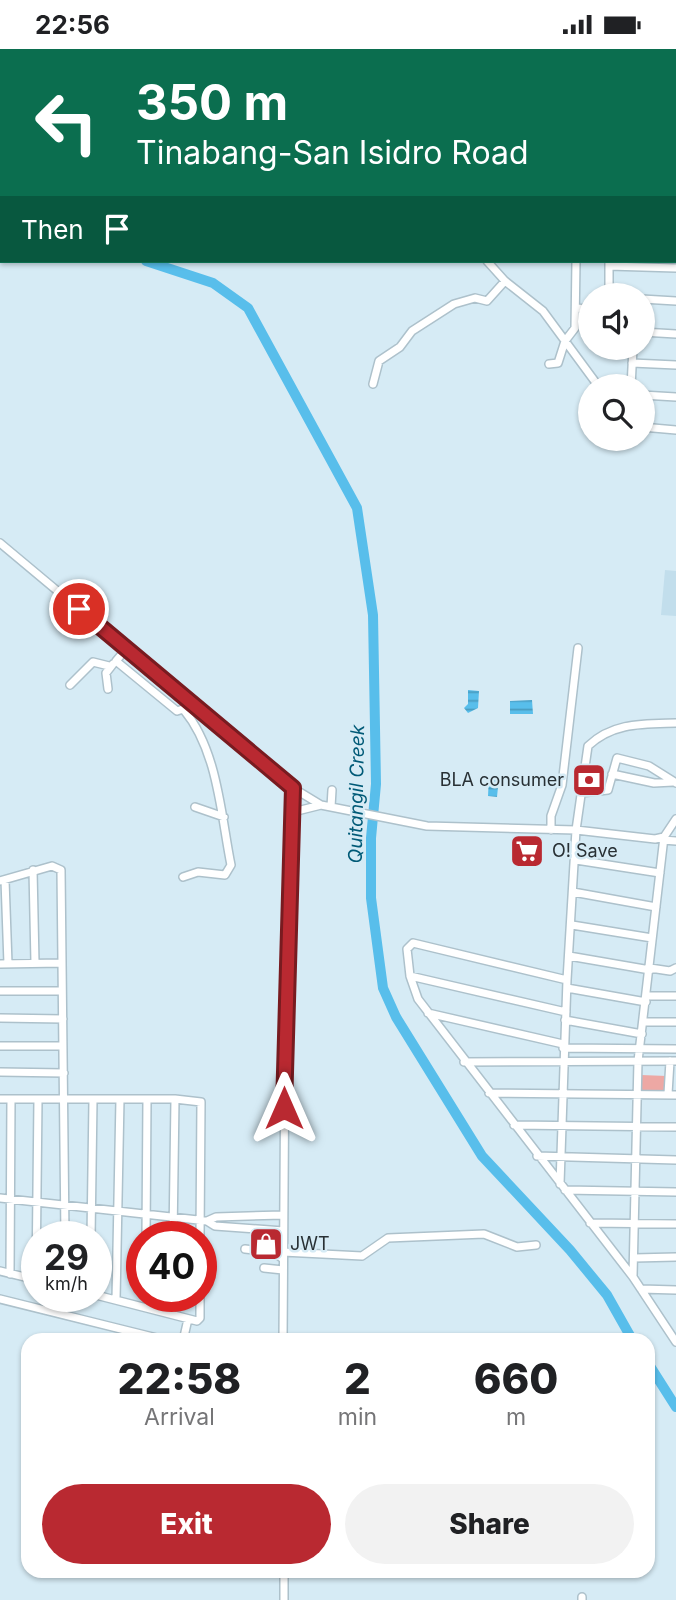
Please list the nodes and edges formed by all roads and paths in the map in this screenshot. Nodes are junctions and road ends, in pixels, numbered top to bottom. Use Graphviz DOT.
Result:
graph roads {
  1 [pos="489,263"];
  2 [pos="576,263"];
  3 [pos="609,263"];
  4 [pos="676,268"];
  5 [pos="505,281"];
  6 [pos="609,283"];
  7 [pos="655,300"];
  8 [pos="676,301"];
  9 [pos="576,308"];
  10 [pos="655,333"];
  11 [pos="676,334"];
  12 [pos="566,338"];
  13 [pos="632,360"];
  14 [pos="632,363"];
  15 [pos="549,364"];
  16 [pos="676,365"];
  17 [pos="590,374"];
  18 [pos="632,374"];
  19 [pos="373,384"];
  20 [pos="655,396"];
  21 [pos="676,397"];
  22 [pos="655,429"];
  23 [pos="676,430"];
  24 [pos="0,543"];
  25 [pos="127,648"];
  26 [pos="578,648"];
  27 [pos="112,664"];
  28 [pos="70,685"];
  29 [pos="108,689"];
  30 [pos="192,703"];
  31 [pos="184,710"];
  32 [pos="676,723"];
  33 [pos="612,774"];
  34 [pos="675,782"];
  35 [pos="293,788"];
  36 [pos="332,790"];
  37 [pos="581,793"];
  38 [pos="321,805"];
  39 [pos="195,807"];
  40 [pos="331,807"];
  41 [pos="293,813"];
  42 [pos="224,817"];
  43 [pos="676,819"];
  44 [pos="551,830"];
  45 [pos="576,830"];
  46 [pos="663,838"];
  47 [pos="676,841"];
  48 [pos="576,860"];
  49 [pos="33,870"];
  50 [pos="660,873"];
  51 [pos="183,877"];
  52 [pos="3,881"];
  53 [pos="573,892"];
  54 [pos="656,907"];
  55 [pos="572,925"];
  56 [pos="652,938"];
  57 [pos="569,956"];
  58 [pos="35,963"];
  59 [pos="62,963"];
  60 [pos="4,964"];
  61 [pos="676,968"];
  62 [pos="650,969"];
  63 [pos="410,976"];
  64 [pos="567,984"];
  65 [pos="0,991"];
  66 [pos="62,991"];
  67 [pos="676,996"];
  68 [pos="646,999"];
  69 [pos="428,1013"];
  70 [pos="565,1016"];
  71 [pos="0,1018"];
  72 [pos="62,1019"];
  73 [pos="676,1021"];
  74 [pos="644,1022"];
  75 [pos="642,1034"];
  76 [pos="0,1046"];
  77 [pos="63,1046"];
  78 [pos="563,1046"];
  79 [pos="676,1049"];
  80 [pos="640,1050"];
  81 [pos="562,1060"];
  82 [pos="638,1061"];
  83 [pos="673,1061"];
  84 [pos="464,1062"];
  85 [pos="0,1072"];
  86 [pos="64,1073"];
  87 [pos="562,1092"];
  88 [pos="489,1093"];
  89 [pos="639,1094"];
  90 [pos="672,1095"];
  91 [pos="0,1099"];
  92 [pos="11,1099"];
  93 [pos="38,1099"];
  94 [pos="120,1099"];
  95 [pos="147,1099"];
  96 [pos="175,1099"];
  97 [pos="64,1100"];
  98 [pos="93,1100"];
  99 [pos="514,1125"];
  100 [pos="561,1126"];
  101 [pos="638,1127"];
  102 [pos="676,1127"];
  103 [pos="537,1156"];
  104 [pos="560,1156"];
  105 [pos="636,1160"];
  106 [pos="676,1160"];
  107 [pos="563,1187"];
  108 [pos="635,1191"];
  109 [pos="676,1192"];
  110 [pos="0,1198"];
  111 [pos="10,1199"];
  112 [pos="37,1202"];
  113 [pos="64,1206"];
  114 [pos="91,1209"];
  115 [pos="118,1212"];
  116 [pos="283,1215"];
  117 [pos="146,1216"];
  118 [pos="173,1219"];
  119 [pos="37,1221"];
  120 [pos="64,1221"];
  121 [pos="91,1221"];
  122 [pos="146,1221"];
  123 [pos="204,1221"];
  124 [pos="590,1223"];
  125 [pos="634,1223"];
  126 [pos="676,1224"];
  127 [pos="217,1226"];
  128 [pos="283,1231"];
  129 [pos="536,1245"];
  130 [pos="245,1249"];
  131 [pos="283,1255"];
  132 [pos="676,1257"];
  133 [pos="634,1258"];
  134 [pos="264,1268"];
  135 [pos="283,1270"];
  136 [pos="0,1271"];
  137 [pos="10,1274"];
  138 [pos="21,1277"];
  139 [pos="633,1277"];
  140 [pos="641,1289"];
  141 [pos="676,1290"];
  142 [pos="0,1299"];
  143 [pos="112,1299"];
  144 [pos="116,1300"];
  145 [pos="126,1303"];
  146 [pos="162,1312"];
  147 [pos="199,1312"];
  148 [pos="57,1313"];
  149 [pos="171,1314"];
  150 [pos="188,1319"];
  151 [pos="665,1322"];
  152 [pos="676,1323"];
  153 [pos="137,1333"];
  154 [pos="185,1333"];
  155 [pos="283,1333"];
  156 [pos="676,1342"];
  157 [pos="284,1578"];
  158 [pos="284,1600"];
  1 -- 5 [label="street"];
  2 -- 9 [label="street"];
  3 -- 4 [label="street"];
  3 -- 6 [label="street"];
  5 -- 12 [label="street"];
  5 -- 19 [label="street"];
  7 -- 8 [label="street"];
  9 -- 12 [label="street"];
  10 -- 11 [label="street"];
  12 -- 15 [label="street"];
  12 -- 17 [label="street"];
  13 -- 14 [label="street"];
  14 -- 16 [label="street"];
  14 -- 18 [label="street"];
  20 -- 21 [label="street"];
  22 -- 23 [label="street"];
  24 -- 25 [label="street"];
  25 -- 27 [label="street"];
  25 -- 30 [label="street"];
  26 -- 44 [label="street"];
  27 -- 28 [label="street"];
  27 -- 29 [label="street"];
  27 -- 31 [label="street"];
  30 -- 31 [label="street"];
  30 -- 35 [label="street"];
  31 -- 42 [label="street"];
  32 -- 37 [label="street"];
  33 -- 34 [label="street"];
  33 -- 34 [label="street"];
  33 -- 37 [label="street"];
  35 -- 38 [label="street"];
  35 -- 41 [label="street"];
  36 -- 40 [label="street"];
  37 -- 45 [label="street"];
  38 -- 40 [label="street"];
  38 -- 41 [label="street"];
  39 -- 42 [label="street"];
  40 -- 44 [label="street"];
  41 -- 116 [label="street"];
  42 -- 51 [label="street"];
  43 -- 46 [label="street"];
  44 -- 45 [label="street"];
  45 -- 46 [label="street"];
  45 -- 48 [label="street"];
  46 -- 47 [label="street"];
  46 -- 50 [label="street"];
  48 -- 50 [label="street"];
  48 -- 53 [label="street"];
  49 -- 52 [label="street"];
  49 -- 58 [label="street"];
  49 -- 59 [label="street"];
  50 -- 54 [label="street"];
  52 -- 60 [label="street"];
  53 -- 54 [label="street"];
  53 -- 55 [label="street"];
  54 -- 56 [label="street"];
  55 -- 56 [label="street"];
  55 -- 57 [label="street"];
  56 -- 62 [label="street"];
  57 -- 62 [label="street"];
  57 -- 64 [label="street"];
  58 -- 59 [label="street"];
  58 -- 60 [label="street"];
  59 -- 66 [label="street"];
  61 -- 62 [label="street"];
  62 -- 68 [label="street"];
  63 -- 64 [label="street"];
  63 -- 69 [label="street"];
  63 -- 70 [label="street"];
  64 -- 68 [label="street"];
  64 -- 70 [label="street"];
  65 -- 66 [label="street"];
  66 -- 72 [label="street"];
  67 -- 68 [label="street"];
  68 -- 74 [label="street"];
  69 -- 78 [label="street"];
  69 -- 84 [label="street"];
  70 -- 75 [label="street"];
  70 -- 78 [label="street"];
  71 -- 72 [label="street"];
  72 -- 77 [label="street"];
  73 -- 74 [label="street"];
  74 -- 75 [label="street"];
  75 -- 80 [label="street"];
  76 -- 77 [label="street"];
  77 -- 86 [label="street"];
  78 -- 80 [label="street"];
  78 -- 81 [label="street"];
  79 -- 80 [label="street"];
  80 -- 82 [label="street"];
  81 -- 82 [label="street"];
  81 -- 84 [label="street"];
  81 -- 87 [label="street"];
  82 -- 83 [label="street"];
  82 -- 89 [label="street"];
  83 -- 90 [label="street"];
  84 -- 88 [label="street"];
  85 -- 86 [label="street"];
  86 -- 97 [label="street"];
  87 -- 88 [label="street"];
  87 -- 89 [label="street"];
  87 -- 100 [label="street"];
  88 -- 99 [label="street"];
  89 -- 90 [label="street"];
  89 -- 101 [label="street"];
  91 -- 92 [label="street"];
  92 -- 93 [label="street"];
  92 -- 111 [label="street"];
  93 -- 97 [label="street"];
  93 -- 112 [label="street"];
  94 -- 95 [label="street"];
  94 -- 98 [label="street"];
  94 -- 115 [label="street"];
  95 -- 96 [label="street"];
  95 -- 117 [label="street"];
  96 -- 118 [label="street"];
  96 -- 123 [label="street"];
  97 -- 98 [label="street"];
  97 -- 113 [label="street"];
  98 -- 114 [label="street"];
  99 -- 100 [label="street"];
  99 -- 103 [label="street"];
  100 -- 101 [label="street"];
  100 -- 104 [label="street"];
  101 -- 102 [label="street"];
  101 -- 105 [label="street"];
  103 -- 104 [label="street"];
  103 -- 107 [label="street"];
  104 -- 105 [label="street"];
  104 -- 107 [label="street"];
  105 -- 106 [label="street"];
  105 -- 108 [label="street"];
  107 -- 108 [label="street"];
  107 -- 124 [label="street"];
  108 -- 109 [label="street"];
  108 -- 125 [label="street"];
  110 -- 111 [label="street"];
  111 -- 112 [label="street"];
  111 -- 137 [label="street"];
  112 -- 113 [label="street"];
  112 -- 119 [label="street"];
  113 -- 114 [label="street"];
  113 -- 120 [label="street"];
  114 -- 115 [label="street"];
  114 -- 121 [label="street"];
  115 -- 117 [label="street"];
  115 -- 144 [label="street"];
  116 -- 123 [label="street"];
  116 -- 128 [label="street"];
  117 -- 118 [label="street"];
  117 -- 122 [label="street"];
  118 -- 123 [label="street"];
  124 -- 125 [label="street"];
  124 -- 139 [label="street"];
  125 -- 126 [label="street"];
  125 -- 133 [label="street"];
  127 -- 128 [label="street"];
  128 -- 131 [label="street"];
  129 -- 131 [label="street"];
  130 -- 131 [label="street"];
  131 -- 135 [label="street"];
  132 -- 133 [label="street"];
  133 -- 139 [label="street"];
  134 -- 135 [label="street"];
  135 -- 155 [label="street"];
  136 -- 137 [label="street"];
  137 -- 138 [label="street"];
  139 -- 140 [label="street"];
  140 -- 141 [label="street"];
  140 -- 151 [label="street"];
  142 -- 148 [label="street"];
  143 -- 144 [label="street"];
  144 -- 145 [label="street"];
  146 -- 149 [label="street"];
  147 -- 150 [label="street"];
  148 -- 153 [label="street"];
  149 -- 150 [label="street"];
  150 -- 154 [label="street"];
  151 -- 152 [label="street"];
  151 -- 156 [label="street"];
  157 -- 158 [label="street"];
}
